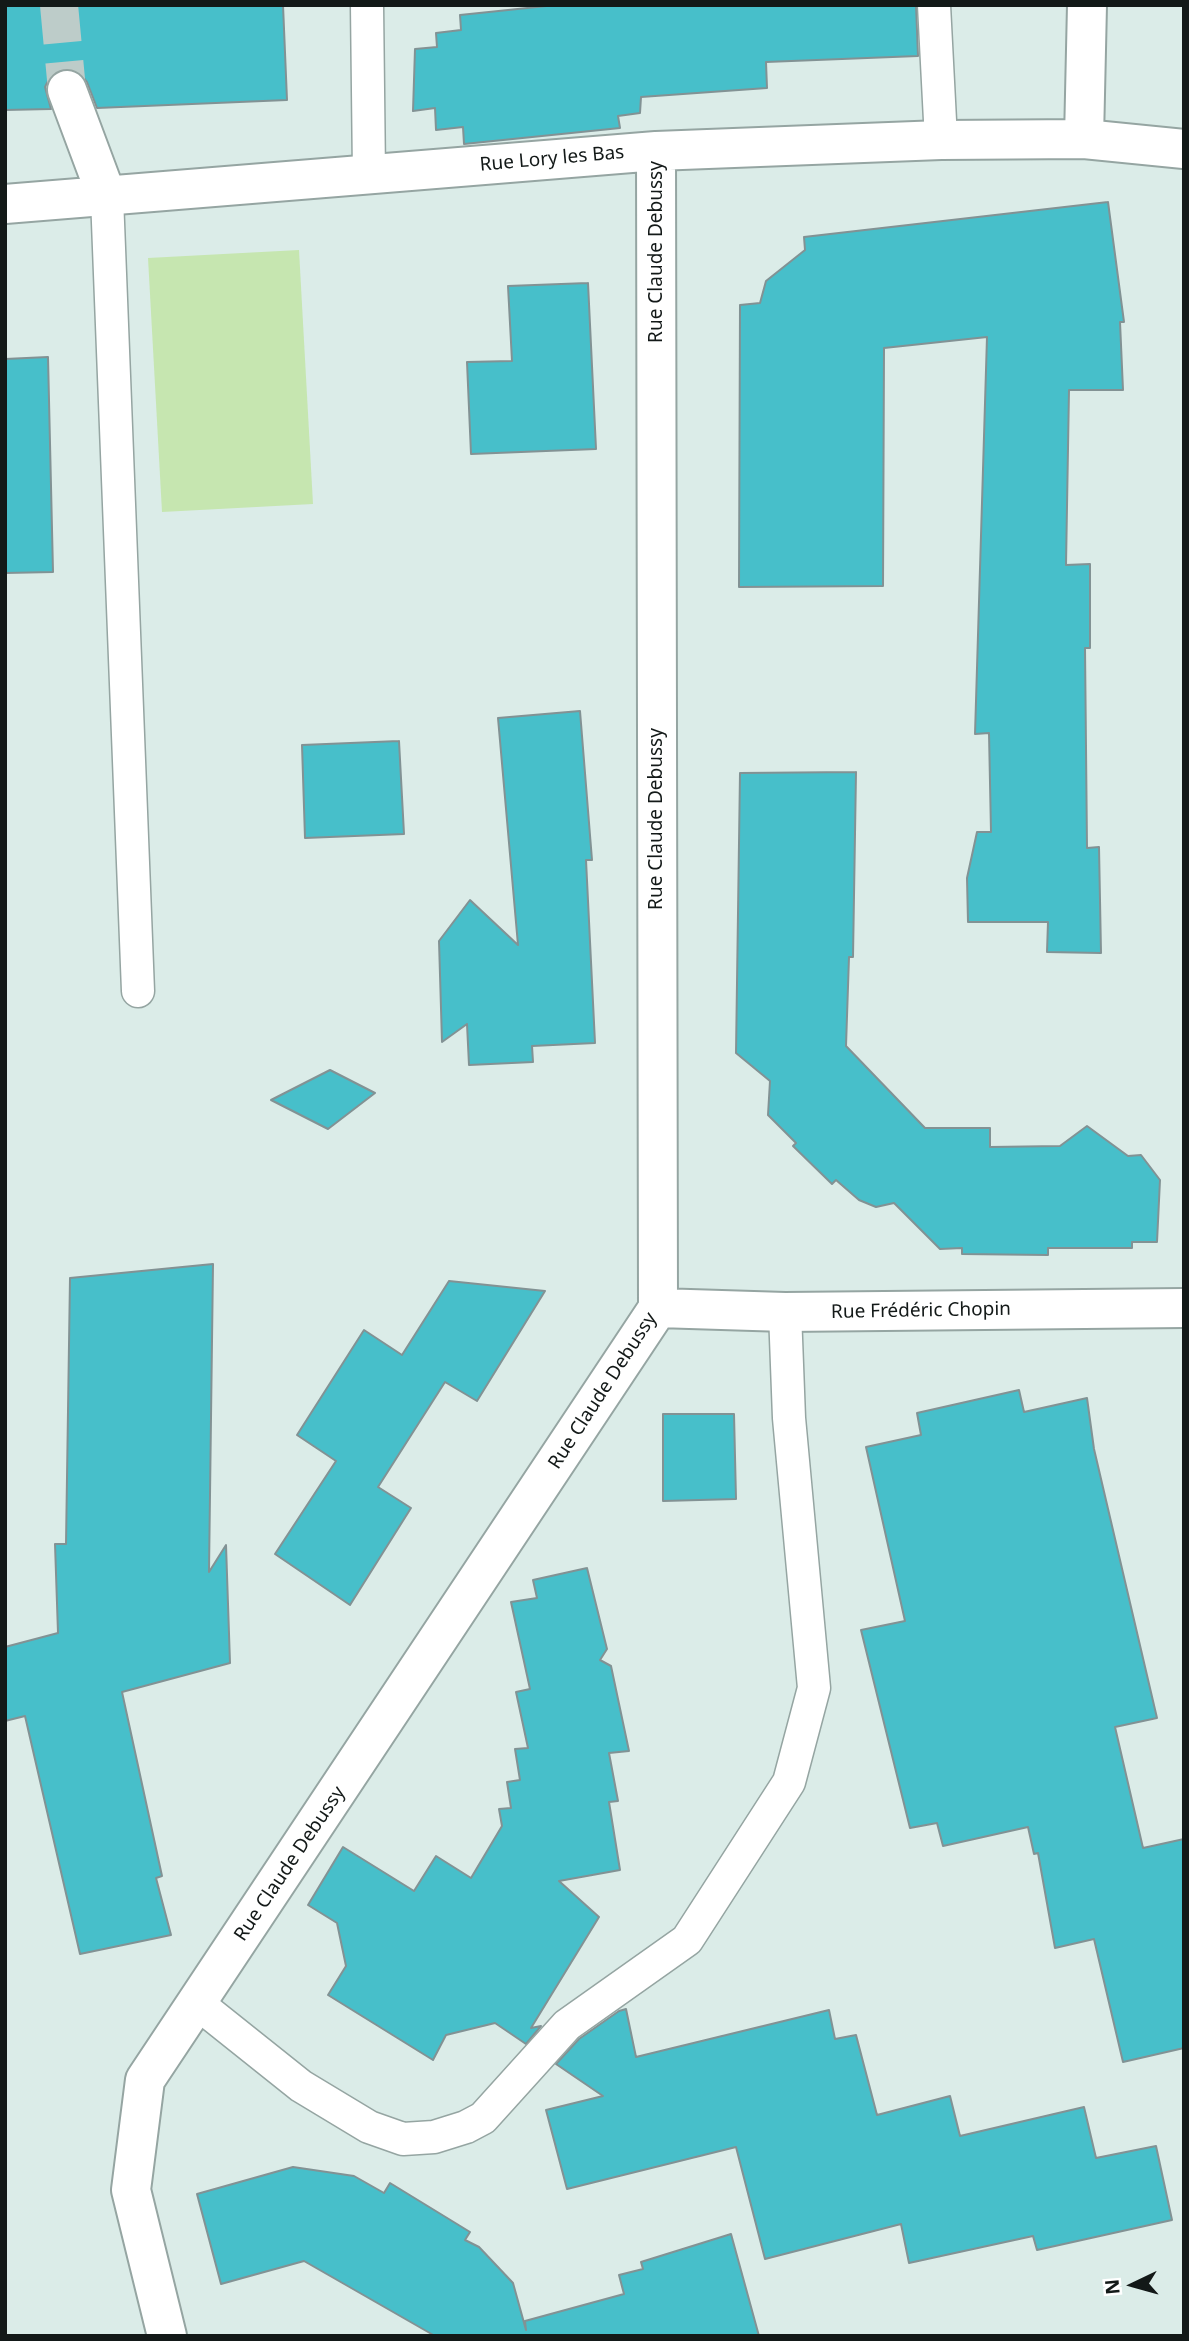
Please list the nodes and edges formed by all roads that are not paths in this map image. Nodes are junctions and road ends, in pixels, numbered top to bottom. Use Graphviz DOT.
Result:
graph roads {
  1 [pos="367,5"];
  2 [pos="934,5"];
  3 [pos="1087,5"];
  4 [pos="67,90"];
  5 [pos="1084,139"];
  6 [pos="941,140"];
  7 [pos="1184,149"];
  8 [pos="656,151"];
  9 [pos="369,175"];
  10 [pos="107,197"];
  11 [pos="5,204"];
  12 [pos="138,991"];
  13 [pos="658,1308"];
  14 [pos="1184,1308"];
  15 [pos="785,1312"];
  16 [pos="197,2003"];
  17 [pos="167,2336"];
  1 -- 9 [label="lane"];
  2 -- 6 [label="lane"];
  3 -- 5 [label="street"];
  4 -- 10 [label="street"];
  5 -- 6 [label="street, Rue Lory les Bas"];
  5 -- 7 [label="street, Rue Lory les Bas"];
  6 -- 8 [label="street, Rue Lory les Bas"];
  8 -- 9 [label="street, Rue Lory les Bas"];
  8 -- 13 [label="street, Rue Claude Debussy"];
  9 -- 10 [label="street, Rue Lory les Bas"];
  10 -- 11 [label="street, Rue Lory les Bas"];
  10 -- 12 [label="lane"];
  13 -- 15 [label="street, Rue Frédéric Chopin"];
  13 -- 16 [label="street, Rue Claude Debussy"];
  14 -- 15 [label="street, Rue Frédéric Chopin"];
  15 -- 16 [label="lane"];
  16 -- 17 [label="street, Rue Claude Debussy"];
}
